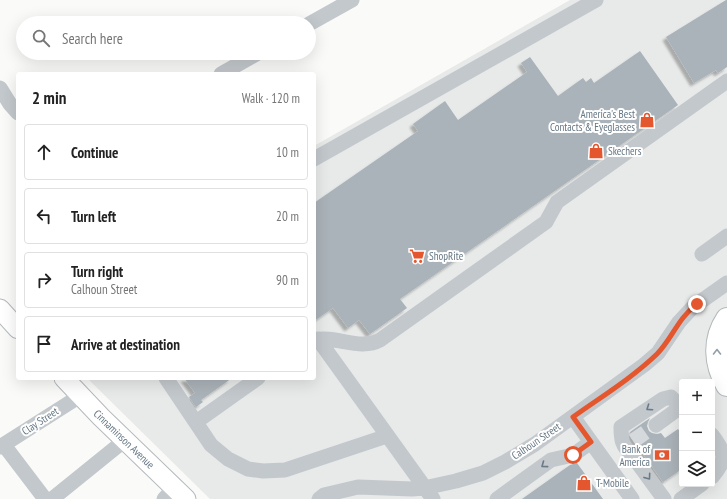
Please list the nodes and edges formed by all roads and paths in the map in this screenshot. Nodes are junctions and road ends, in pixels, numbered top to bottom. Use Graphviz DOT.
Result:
graph roads {
  1 [pos="352,0"];
  2 [pos="596,0"];
  3 [pos="316,20"];
  4 [pos="246,60"];
  5 [pos="225,72"];
  6 [pos="727,81"];
  7 [pos="0,88"];
  8 [pos="16,111"];
  9 [pos="316,158"];
  10 [pos="727,236"];
  11 [pos="702,254"];
  12 [pos="727,283"];
  13 [pos="727,319"];
  14 [pos="316,340"];
  15 [pos="66,380"];
  16 [pos="167,380"];
  17 [pos="255,380"];
  18 [pos="727,385"];
  19 [pos="80,396"];
  20 [pos="679,404"];
  21 [pos="679,408"];
  22 [pos="573,417"];
  23 [pos="196,422"];
  24 [pos="656,425"];
  25 [pos="387,436"];
  26 [pos="715,439"];
  27 [pos="125,440"];
  28 [pos="591,442"];
  29 [pos="2,446"];
  30 [pos="715,475"];
  31 [pos="698,487"];
  32 [pos="428,493"];
  33 [pos="175,495"];
  34 [pos="340,495"];
  35 [pos="627,497"];
  36 [pos="45,499"];
  37 [pos="52,499"];
  38 [pos="319,499"];
  39 [pos="497,499"];
  40 [pos="664,499"];
  41 [pos="681,499"];
  1 -- 3 [label="street"];
  2 -- 9 [label="street"];
  4 -- 5 [label="street"];
  6 -- 14 [label="street"];
  7 -- 8 [label="street"];
  10 -- 11 [label="street"];
  12 -- 22 [label="street, Calhoun Street"];
  18 -- 13 [label="highway, one-way"];
  14 -- 25 [label="street"];
  15 -- 19 [label="main road, Cinnaminson Avenue"];
  16 -- 23 [label="street"];
  17 -- 23 [label="street"];
  19 -- 27 [label="main road, Cinnaminson Avenue"];
  19 -- 29 [label="street, Clay Street"];
  20 -- 40 [label="street, one-way"];
  21 -- 24 [label="street"];
  22 -- 28 [label="street"];
  22 -- 32 [label="street, Calhoun Street"];
  23 -- 25 [label="street"];
  25 -- 32 [label="street"];
  26 -- 30 [label="street"];
  27 -- 33 [label="main road, Cinnaminson Avenue"];
  27 -- 37 [label="street"];
  28 -- 35 [label="street"];
  28 -- 39 [label="street, one-way"];
  29 -- 36 [label="street"];
  31 -- 41 [label="street"];
  32 -- 34 [label="street, Calhoun Street"];
  34 -- 38 [label="street, Calhoun Street"];
}
